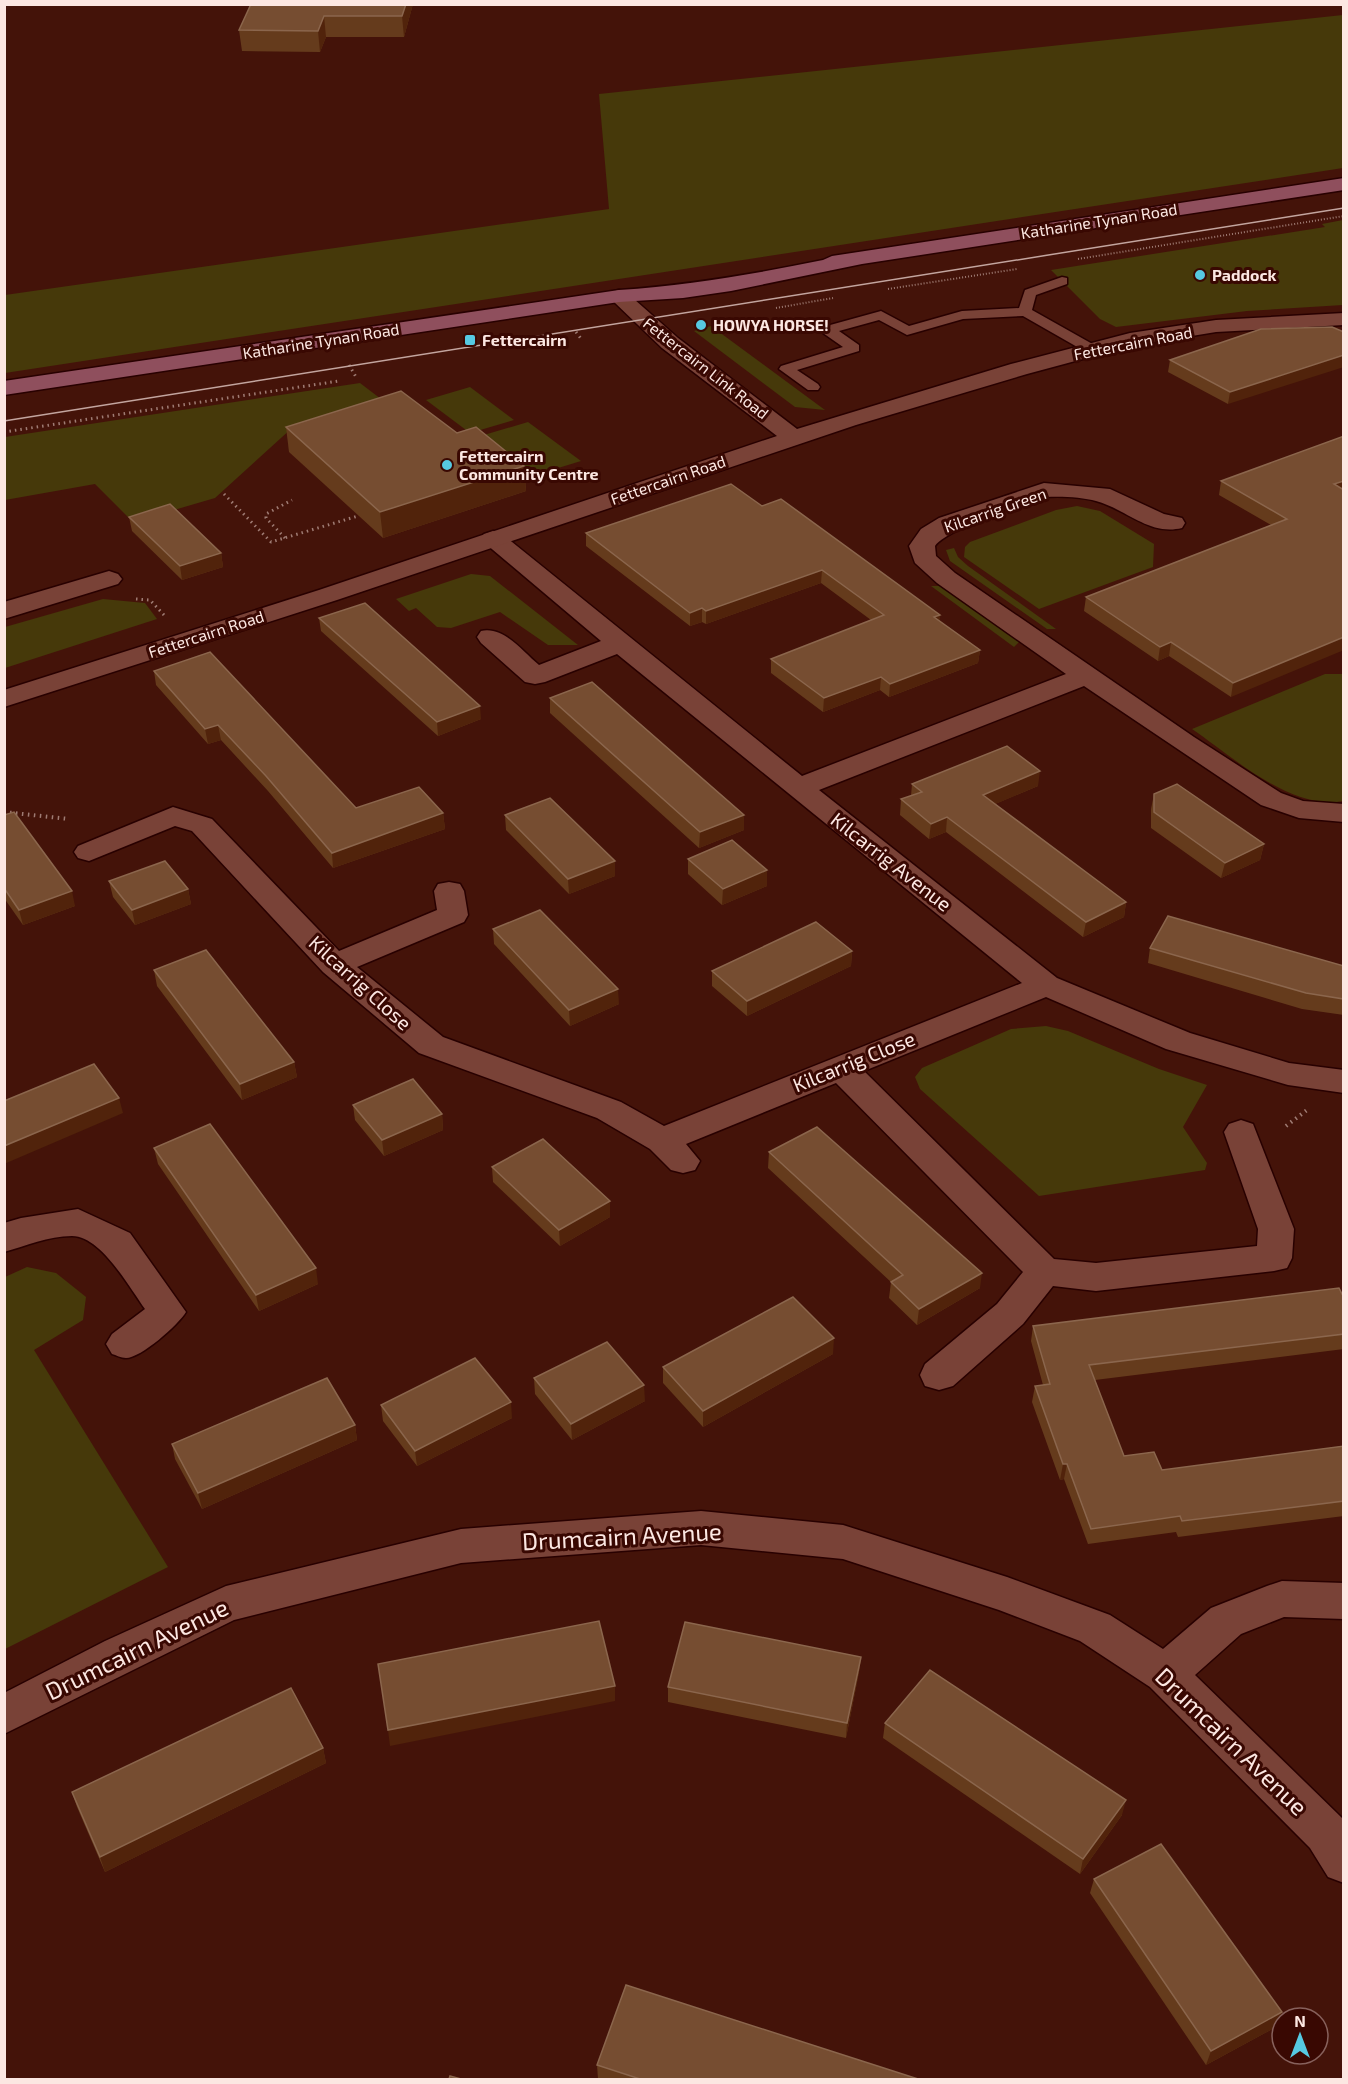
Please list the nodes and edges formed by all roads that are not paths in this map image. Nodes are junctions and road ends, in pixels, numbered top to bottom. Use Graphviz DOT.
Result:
graph roads {
  1 [pos="1344,183"];
  2 [pos="1062,281"];
  3 [pos="628,295"];
  4 [pos="1025,312"];
  5 [pos="1344,319"];
  6 [pos="1091,350"];
  7 [pos="813,387"];
  8 [pos="4,388"];
  9 [pos="794,438"];
  10 [pos="1173,523"];
  11 [pos="493,539"];
  12 [pos="110,579"];
  13 [pos="4,611"];
  14 [pos="490,637"];
  15 [pos="620,643"];
  16 [pos="1085,676"];
  17 [pos="4,699"];
  18 [pos="798,788"];
  19 [pos="1344,813"];
  20 [pos="89,852"];
  21 [pos="449,891"];
  22 [pos="334,965"];
  23 [pos="1046,985"];
  24 [pos="841,1068"];
  25 [pos="1344,1082"];
  26 [pos="1241,1132"];
  27 [pos="4,1239"];
  28 [pos="1044,1271"];
  29 [pos="125,1344"];
  30 [pos="939,1375"];
  31 [pos="1344,1601"];
  32 [pos="1165,1674"];
  33 [pos="4,1715"];
  34 [pos="1344,1862"];
  1 -- 3 [label="main road, Katharine Tynan Road"];
  2 -- 4 [label="lane"];
  3 -- 8 [label="main road, Katharine Tynan Road"];
  3 -- 9 [label="street, Fettercairn Link Road"];
  4 -- 6 [label="lane"];
  4 -- 7 [label="lane"];
  5 -- 6 [label="street, Fettercairn Road"];
  6 -- 9 [label="street, Fettercairn Road"];
  9 -- 11 [label="street, Fettercairn Road"];
  10 -- 16 [label="street, Kilcarrig Green"];
  11 -- 15 [label="street, Kilcarrig Avenue"];
  11 -- 17 [label="street, Fettercairn Road"];
  12 -- 13 [label="street"];
  14 -- 15 [label="street"];
  15 -- 18 [label="street, Kilcarrig Avenue"];
  16 -- 18 [label="street"];
  16 -- 19 [label="street, Kilcarrig Green"];
  18 -- 23 [label="street, Kilcarrig Avenue"];
  20 -- 22 [label="street, Kilcarrig Close"];
  21 -- 22 [label="street"];
  22 -- 24 [label="street, Kilcarrig Close"];
  23 -- 24 [label="street, Kilcarrig Close"];
  23 -- 25 [label="street, Kilcarrig Avenue"];
  24 -- 28 [label="street"];
  26 -- 28 [label="street"];
  27 -- 29 [label="street"];
  28 -- 30 [label="street"];
  31 -- 32 [label="street"];
  32 -- 33 [label="street, Drumcairn Avenue"];
  32 -- 34 [label="street, Drumcairn Avenue"];
}
